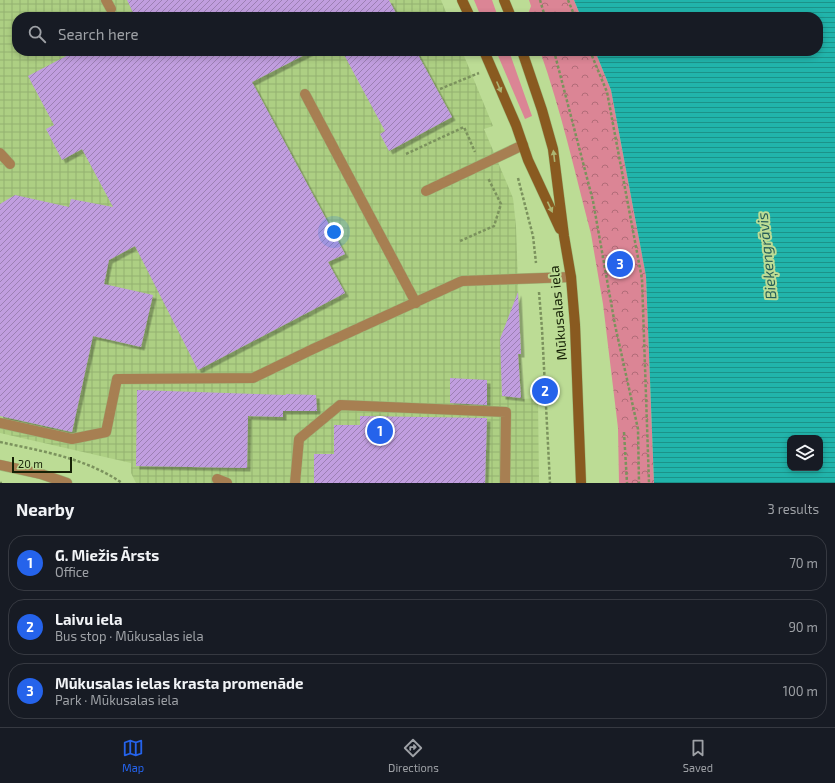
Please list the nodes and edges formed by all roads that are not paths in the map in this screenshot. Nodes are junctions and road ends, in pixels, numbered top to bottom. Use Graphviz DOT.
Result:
graph roads {
  1 [pos="462,0"];
  2 [pos="504,0"];
  3 [pos="468,12"];
  4 [pos="509,12"];
  5 [pos="486,56"];
  6 [pos="524,56"];
  7 [pos="305,94"];
  8 [pos="523,145"];
  9 [pos="0,153"];
  10 [pos="10,164"];
  11 [pos="426,191"];
  12 [pos="564,236"];
  13 [pos="571,277"];
  14 [pos="416,303"];
  15 [pos="0,424"];
  16 [pos="0,465"];
  17 [pos="217,479"];
  18 [pos="67,483"];
  19 [pos="227,483"];
  20 [pos="295,483"];
  21 [pos="505,483"];
  22 [pos="581,483"];
  1 -- 3 [label="main road"];
  2 -- 4 [label="main road"];
  5 -- 8 [label="main road, Mūkusalas iela, one-way"];
  12 -- 6 [label="main road, Mūkusalas iela, one-way"];
  7 -- 14 [label="street"];
  8 -- 11 [label="street"];
  8 -- 12 [label="main road, Mūkusalas iela, one-way"];
  9 -- 10 [label="street"];
  12 -- 13 [label="main road, Mūkusalas iela"];
  13 -- 14 [label="street"];
  13 -- 22 [label="main road, Mūkusalas iela"];
  14 -- 15 [label="street"];
  16 -- 18 [label="street"];
  17 -- 19 [label="street"];
  20 -- 21 [label="street"];
}
